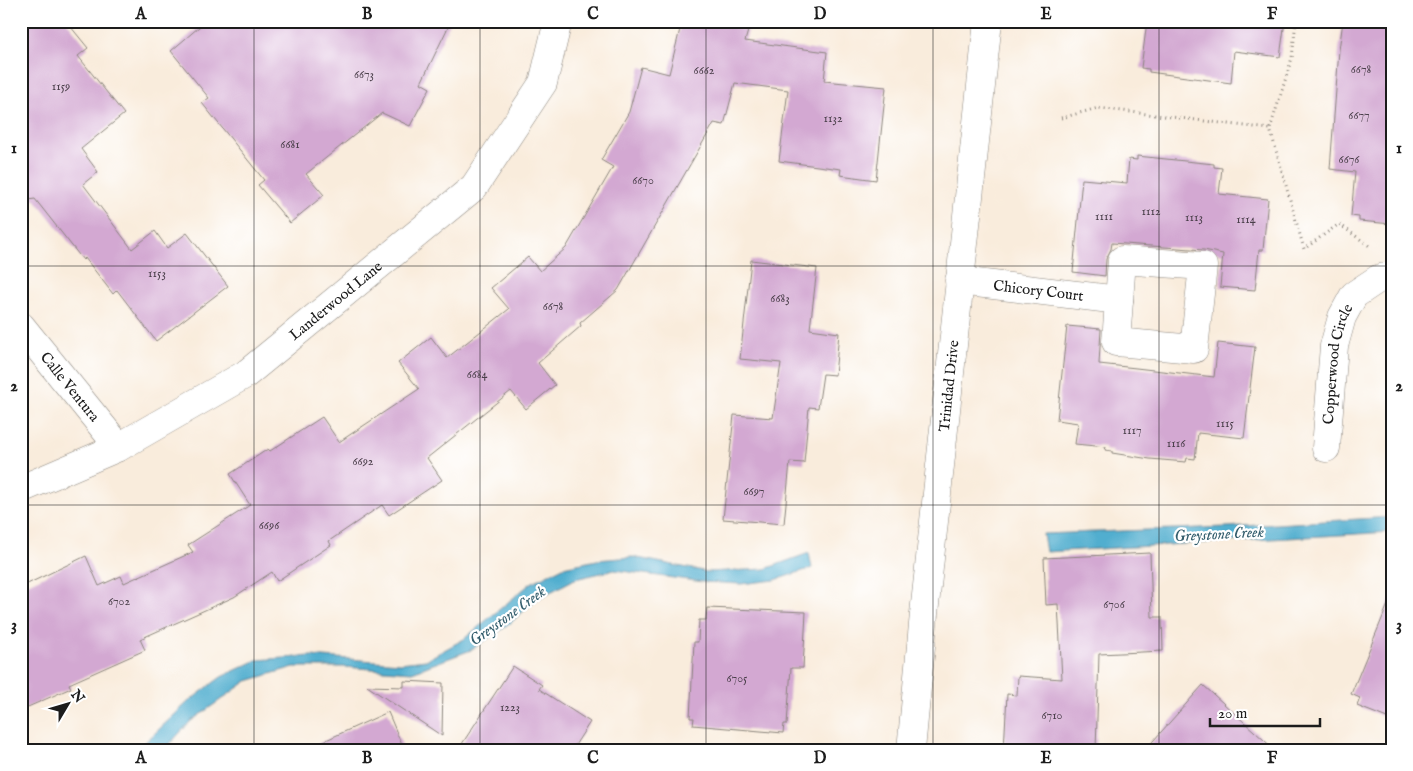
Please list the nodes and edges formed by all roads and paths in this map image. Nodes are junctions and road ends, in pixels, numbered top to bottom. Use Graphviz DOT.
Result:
graph roads {
  1 [pos="558,21"];
  2 [pos="988,21"];
  3 [pos="1296,21"];
  4 [pos="1061,118"];
  5 [pos="1270,129"];
  6 [pos="1377,251"];
  7 [pos="1392,275"];
  8 [pos="959,281"];
  9 [pos="1119,300"];
  10 [pos="21,326"];
  11 [pos="119,447"];
  12 [pos="1326,448"];
  13 [pos="21,489"];
  14 [pos="911,750"];
  1 -- 11 [label="street, Landerwood Lane"];
  2 -- 8 [label="street, Trinidad Drive"];
  3 -- 5 [label="path"];
  4 -- 5 [label="path"];
  5 -- 6 [label="path"];
  7 -- 12 [label="street, Copperwood Circle"];
  8 -- 9 [label="street, Chicory Court"];
  8 -- 14 [label="street, Trinidad Drive"];
  10 -- 11 [label="street, Calle Ventura"];
  11 -- 13 [label="street, Landerwood Lane"];
}
